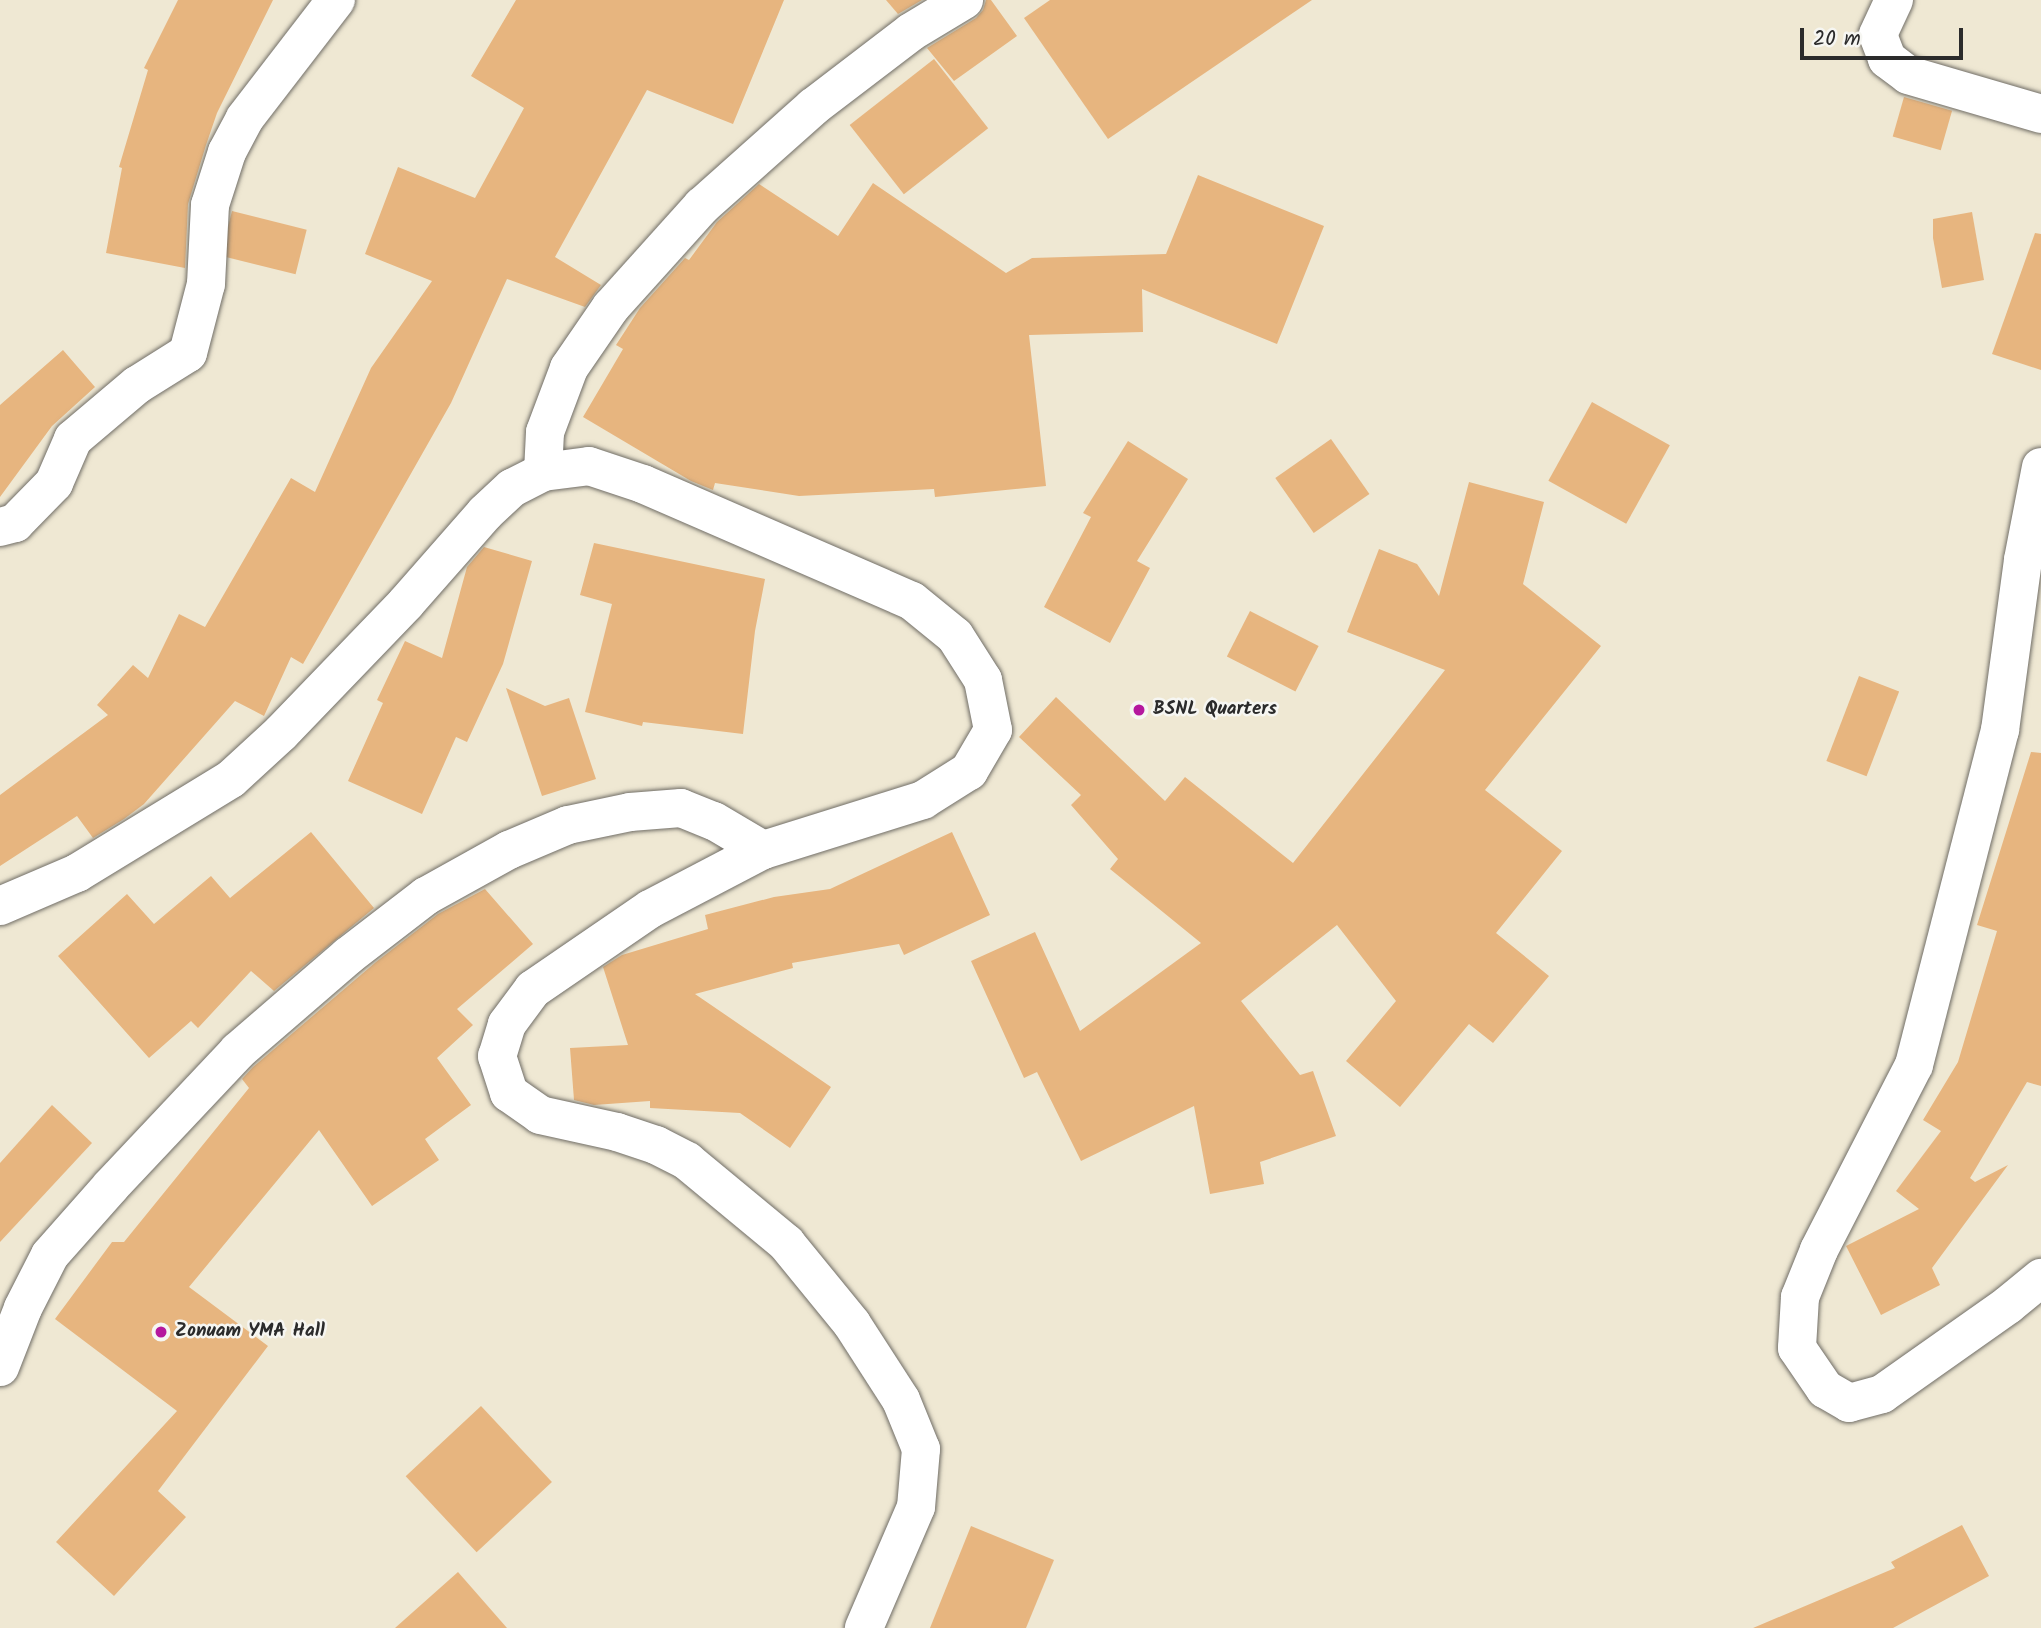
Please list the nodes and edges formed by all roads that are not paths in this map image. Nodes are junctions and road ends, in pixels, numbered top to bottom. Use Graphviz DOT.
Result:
graph roads {
  1 [pos="335,0"];
  2 [pos="964,0"];
  3 [pos="1894,0"];
  4 [pos="2041,114"];
  5 [pos="2041,467"];
  6 [pos="543,472"];
  7 [pos="0,527"];
  8 [pos="763,850"];
  9 [pos="0,906"];
  10 [pos="2041,1278"];
  11 [pos="0,1367"];
  12 [pos="864,1628"];
  1 -- 7 [label="street"];
  2 -- 6 [label="street"];
  3 -- 4 [label="street"];
  5 -- 10 [label="street"];
  6 -- 8 [label="street"];
  6 -- 9 [label="street"];
  8 -- 11 [label="street"];
  8 -- 12 [label="street"];
}
